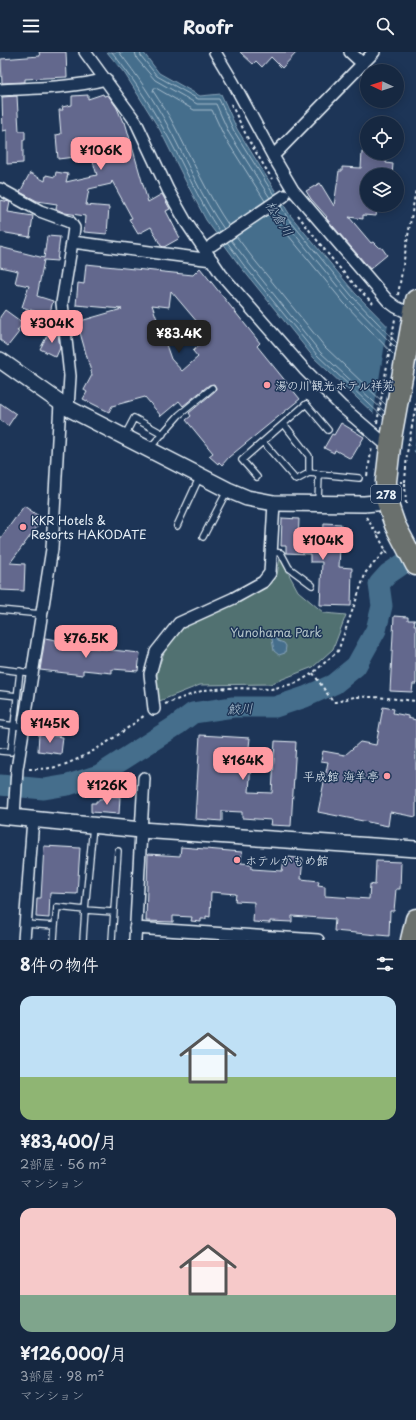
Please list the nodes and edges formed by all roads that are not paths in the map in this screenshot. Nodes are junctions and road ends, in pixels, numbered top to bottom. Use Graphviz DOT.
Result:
graph roads {
  1 [pos="85,52"];
  2 [pos="215,52"];
  3 [pos="350,52"];
  4 [pos="374,52"];
  5 [pos="363,64"];
  6 [pos="360,67"];
  7 [pos="106,79"];
  8 [pos="0,90"];
  9 [pos="273,156"];
  10 [pos="0,189"];
  11 [pos="284,197"];
  12 [pos="72,242"];
  13 [pos="214,244"];
  14 [pos="212,260"];
  15 [pos="408,307"];
  16 [pos="407,335"];
  17 [pos="0,360"];
  18 [pos="212,388"];
  19 [pos="64,406"];
  20 [pos="284,424"];
  21 [pos="328,430"];
  22 [pos="162,434"];
  23 [pos="124,437"];
  24 [pos="263,442"];
  25 [pos="396,446"];
  26 [pos="148,450"];
  27 [pos="309,473"];
  28 [pos="319,475"];
  29 [pos="200,476"];
  30 [pos="257,477"];
  31 [pos="359,478"];
  32 [pos="228,490"];
  33 [pos="387,502"];
  34 [pos="274,503"];
  35 [pos="318,504"];
  36 [pos="177,526"];
  37 [pos="203,537"];
  38 [pos="272,552"];
  39 [pos="416,566"];
  40 [pos="312,585"];
  41 [pos="0,610"];
  42 [pos="41,614"];
  43 [pos="0,669"];
  44 [pos="20,671"];
  45 [pos="32,673"];
  46 [pos="0,694"];
  47 [pos="17,696"];
  48 [pos="154,709"];
  49 [pos="0,724"];
  50 [pos="19,726"];
  51 [pos="0,751"];
  52 [pos="144,778"];
  53 [pos="10,813"];
  54 [pos="33,818"];
  55 [pos="93,825"];
  56 [pos="141,830"];
  57 [pos="416,849"];
  58 [pos="118,851"];
  59 [pos="85,910"];
  60 [pos="113,912"];
  61 [pos="416,919"];
  62 [pos="25,924"];
  63 [pos="55,926"];
  64 [pos="136,928"];
  65 [pos="24,940"];
  66 [pos="54,940"];
  67 [pos="83,940"];
  68 [pos="112,940"];
  69 [pos="135,940"];
  70 [pos="318,940"];
  71 [pos="411,940"];
  1 -- 7 [label="street"];
  2 -- 9 [label="street"];
  3 -- 5 [label="street"];
  4 -- 5 [label="street"];
  6 -- 9 [label="street"];
  7 -- 8 [label="street"];
  7 -- 14 [label="street"];
  9 -- 15 [label="street"];
  10 -- 12 [label="street"];
  11 -- 13 [label="street"];
  12 -- 14 [label="street"];
  12 -- 19 [label="street"];
  14 -- 25 [label="street"];
  15 -- 16 [label="highway, 278"];
  16 -- 25 [label="highway, 278"];
  17 -- 19 [label="street"];
  18 -- 22 [label="lane"];
  19 -- 23 [label="street"];
  19 -- 42 [label="street"];
  20 -- 21 [label="lane"];
  20 -- 24 [label="lane"];
  20 -- 27 [label="lane"];
  22 -- 23 [label="lane"];
  22 -- 26 [label="lane"];
  23 -- 26 [label="street"];
  24 -- 27 [label="lane"];
  24 -- 30 [label="lane"];
  25 -- 33 [label="highway, 278"];
  26 -- 29 [label="street"];
  27 -- 28 [label="lane"];
  28 -- 31 [label="lane"];
  28 -- 35 [label="lane"];
  29 -- 32 [label="street"];
  29 -- 36 [label="lane"];
  32 -- 34 [label="street"];
  32 -- 37 [label="lane"];
  33 -- 35 [label="street"];
  33 -- 39 [label="highway, 278"];
  34 -- 35 [label="street"];
  34 -- 38 [label="street"];
  38 -- 40 [label="lane"];
  38 -- 48 [label="street"];
  41 -- 42 [label="lane"];
  42 -- 45 [label="street"];
  43 -- 44 [label="lane"];
  44 -- 45 [label="lane"];
  44 -- 47 [label="lane"];
  45 -- 50 [label="street"];
  46 -- 47 [label="lane"];
  47 -- 50 [label="lane"];
  49 -- 50 [label="lane"];
  50 -- 51 [label="lane"];
  50 -- 53 [label="street"];
  52 -- 56 [label="street"];
  53 -- 54 [label="street"];
  54 -- 55 [label="street"];
  54 -- 62 [label="street"];
  55 -- 56 [label="street"];
  55 -- 59 [label="lane"];
  56 -- 57 [label="street"];
  56 -- 64 [label="street"];
  58 -- 60 [label="lane"];
  59 -- 60 [label="lane"];
  59 -- 63 [label="lane"];
  59 -- 67 [label="lane"];
  60 -- 68 [label="lane"];
  61 -- 71 [label="highway"];
  62 -- 63 [label="lane"];
  62 -- 65 [label="street"];
  63 -- 66 [label="lane"];
  64 -- 69 [label="street"];
  64 -- 70 [label="street"];
}
